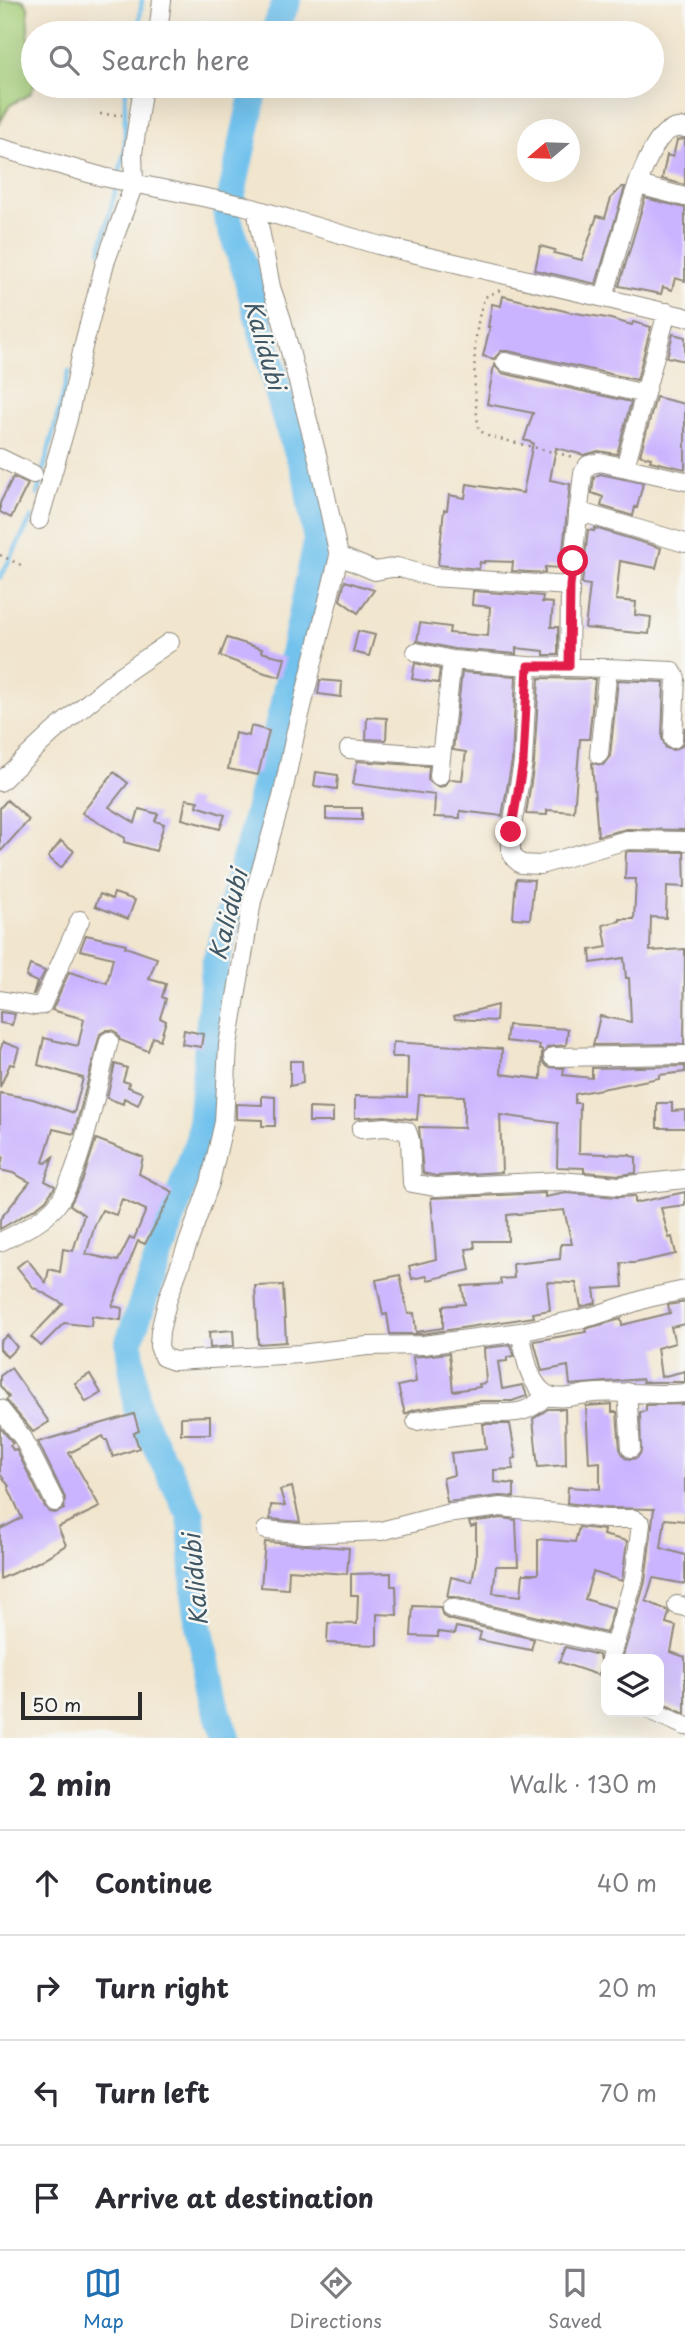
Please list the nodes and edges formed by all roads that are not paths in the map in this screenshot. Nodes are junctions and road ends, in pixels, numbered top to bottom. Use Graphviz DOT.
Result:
graph roads {
  1 [pos="162,0"];
  2 [pos="159,21"];
  3 [pos="142,98"];
  4 [pos="685,128"];
  5 [pos="0,148"];
  6 [pos="639,180"];
  7 [pos="130,183"];
  8 [pos="685,197"];
  9 [pos="249,207"];
  10 [pos="604,297"];
  11 [pos="667,312"];
  12 [pos="685,317"];
  13 [pos="505,362"];
  14 [pos="645,394"];
  15 [pos="0,458"];
  16 [pos="625,467"];
  17 [pos="33,474"];
  18 [pos="685,481"];
  19 [pos="577,511"];
  20 [pos="39,520"];
  21 [pos="685,543"];
  22 [pos="339,556"];
  23 [pos="570,586"];
  24 [pos="170,642"];
  25 [pos="416,652"];
  26 [pos="452,660"];
  27 [pos="528,666"];
  28 [pos="569,666"];
  29 [pos="608,668"];
  30 [pos="673,739"];
  31 [pos="349,750"];
  32 [pos="600,754"];
  33 [pos="441,756"];
  34 [pos="439,776"];
  35 [pos="0,782"];
  36 [pos="685,841"];
  37 [pos="80,920"];
  38 [pos="0,1000"];
  39 [pos="109,1041"];
  40 [pos="685,1055"];
  41 [pos="553,1057"];
  42 [pos="361,1129"];
  43 [pos="685,1179"];
  44 [pos="0,1242"];
  45 [pos="685,1290"];
  46 [pos="520,1332"];
  47 [pos="627,1392"];
  48 [pos="685,1393"];
  49 [pos="546,1395"];
  50 [pos="0,1409"];
  51 [pos="416,1421"];
  52 [pos="631,1448"];
  53 [pos="55,1502"];
  54 [pos="266,1530"];
  55 [pos="451,1608"];
  56 [pos="611,1653"];
  57 [pos="664,1717"];
  58 [pos="685,1726"];
  1 -- 2 [label="street"];
  3 -- 7 [label="street"];
  4 -- 6 [label="street"];
  5 -- 7 [label="street"];
  6 -- 8 [label="street"];
  6 -- 10 [label="street"];
  7 -- 9 [label="street"];
  7 -- 20 [label="street"];
  9 -- 10 [label="street"];
  9 -- 22 [label="street"];
  10 -- 11 [label="street"];
  11 -- 12 [label="street"];
  11 -- 14 [label="street"];
  13 -- 14 [label="street"];
  14 -- 16 [label="street"];
  15 -- 17 [label="street"];
  16 -- 18 [label="street"];
  16 -- 19 [label="street"];
  19 -- 21 [label="street"];
  19 -- 23 [label="street"];
  22 -- 23 [label="street"];
  22 -- 46 [label="street"];
  23 -- 28 [label="street"];
  24 -- 35 [label="street"];
  25 -- 26 [label="street"];
  26 -- 27 [label="street"];
  26 -- 33 [label="street"];
  27 -- 28 [label="street"];
  27 -- 36 [label="street"];
  28 -- 29 [label="street"];
  29 -- 30 [label="street"];
  29 -- 32 [label="street"];
  31 -- 33 [label="street"];
  33 -- 34 [label="street"];
  37 -- 38 [label="street"];
  39 -- 44 [label="street"];
  40 -- 41 [label="street"];
  42 -- 43 [label="street"];
  45 -- 46 [label="street"];
  46 -- 49 [label="street"];
  47 -- 48 [label="street"];
  47 -- 49 [label="street"];
  47 -- 52 [label="street"];
  49 -- 51 [label="street"];
  50 -- 53 [label="street"];
  54 -- 56 [label="street"];
  55 -- 56 [label="street"];
  57 -- 58 [label="street"];
}
